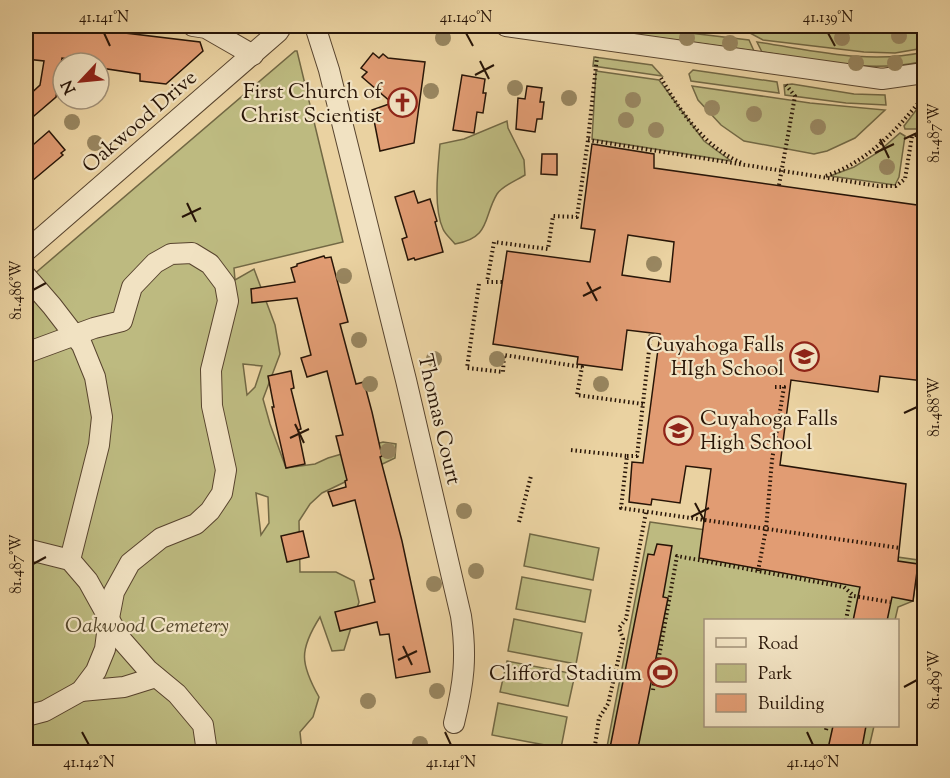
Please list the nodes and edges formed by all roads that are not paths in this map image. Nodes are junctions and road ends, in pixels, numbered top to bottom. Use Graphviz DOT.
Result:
graph roads {
  1 [pos="193,26"];
  2 [pos="282,26"];
  3 [pos="315,26"];
  4 [pos="506,26"];
  5 [pos="253,55"];
  6 [pos="924,73"];
  7 [pos="26,251"];
  8 [pos="26,276"];
  9 [pos="74,335"];
  10 [pos="26,353"];
  11 [pos="26,549"];
  12 [pos="70,560"];
  13 [pos="109,618"];
  14 [pos="156,677"];
  15 [pos="81,691"];
  16 [pos="26,716"];
  17 [pos="454,723"];
  18 [pos="207,753"];
  1 -- 5 [label="street"];
  2 -- 5 [label="street, Oakwood Drive"];
  3 -- 17 [label="street, Thomas Court"];
  4 -- 6 [label="street"];
  5 -- 7 [label="street, Oakwood Drive"];
  8 -- 9 [label="street"];
  9 -- 10 [label="street"];
  9 -- 12 [label="street"];
  9 -- 13 [label="street"];
  11 -- 12 [label="street"];
  12 -- 13 [label="street"];
  13 -- 14 [label="street"];
  13 -- 15 [label="street"];
  14 -- 15 [label="street"];
  14 -- 18 [label="street"];
  15 -- 16 [label="street"];
}
